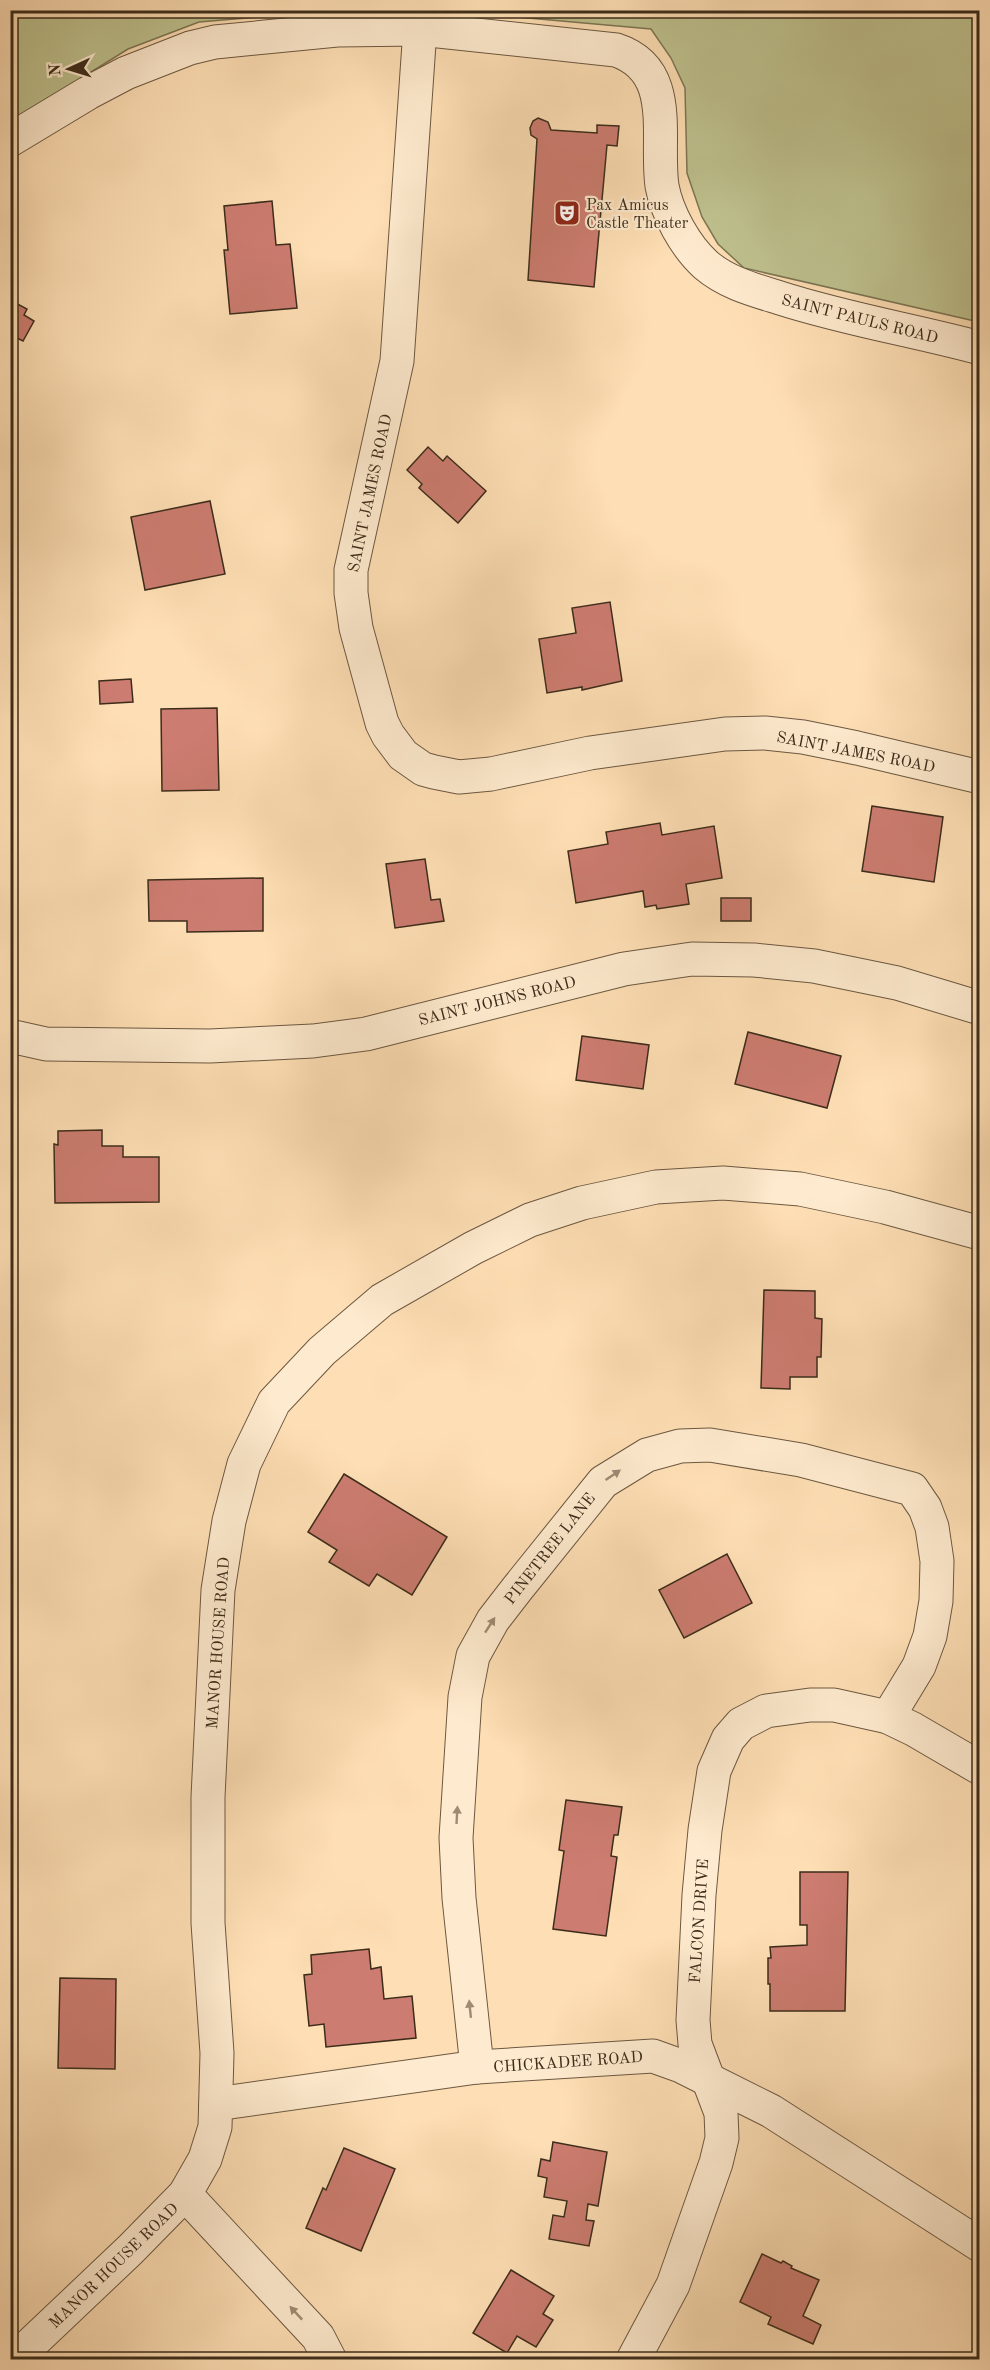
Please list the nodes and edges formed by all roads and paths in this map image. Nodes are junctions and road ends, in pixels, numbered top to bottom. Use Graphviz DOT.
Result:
graph roads {
  1 [pos="420,29"];
  2 [pos="10,140"];
  3 [pos="980,348"];
  4 [pos="980,777"];
  5 [pos="980,1008"];
  6 [pos="10,1036"];
  7 [pos="980,1233"];
  8 [pos="888,1717"];
  9 [pos="980,1768"];
  10 [pos="477,2067"];
  11 [pos="709,2079"];
  12 [pos="216,2104"];
  13 [pos="185,2194"];
  14 [pos="980,2245"];
  15 [pos="14,2360"];
  16 [pos="330,2360"];
  17 [pos="633,2360"];
  1 -- 2 [label="street"];
  1 -- 3 [label="street, SAINT PAULS ROAD"];
  1 -- 4 [label="street, SAINT JAMES ROAD"];
  5 -- 6 [label="street, SAINT JOHNS ROAD"];
  7 -- 12 [label="street, MANOR HOUSE ROAD"];
  8 -- 9 [label="street, FALCON DRIVE"];
  10 -- 8 [label="street, PINETREE LANE, one-way"];
  8 -- 11 [label="street, FALCON DRIVE"];
  10 -- 11 [label="street, CHICKADEE ROAD"];
  10 -- 12 [label="street, CHICKADEE ROAD"];
  11 -- 14 [label="street, CHICKADEE ROAD"];
  11 -- 17 [label="street, FALCON DRIVE"];
  12 -- 13 [label="street, MANOR HOUSE ROAD"];
  13 -- 15 [label="street, MANOR HOUSE ROAD"];
  16 -- 13 [label="street, MANOR HOUSE ROAD, one-way"];
}
